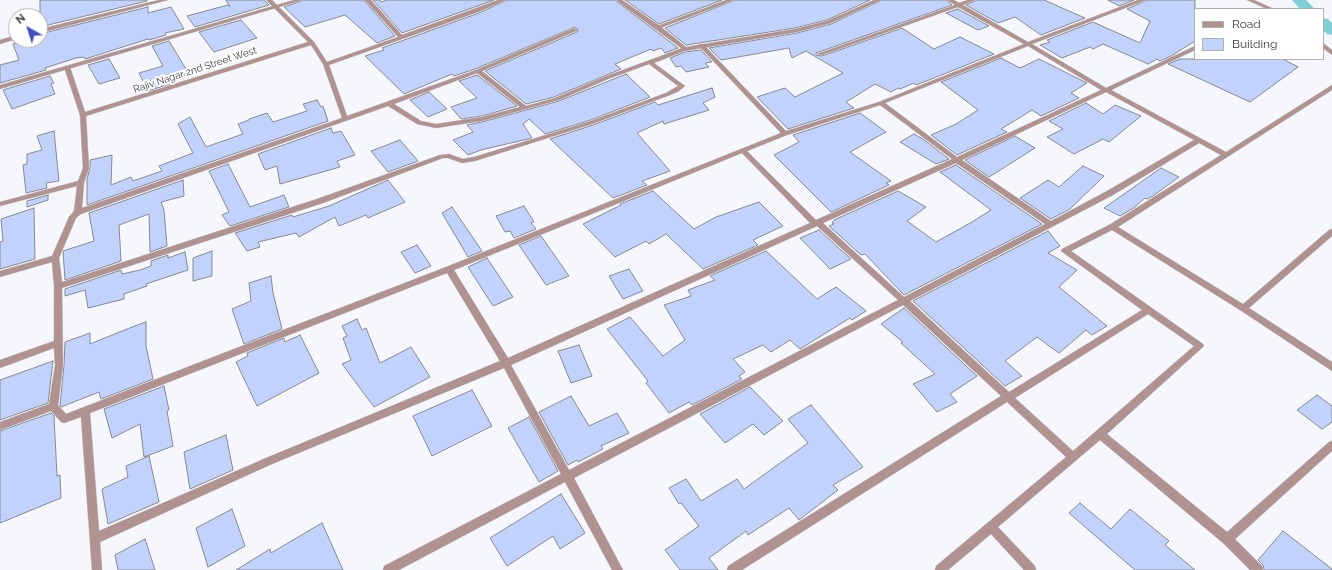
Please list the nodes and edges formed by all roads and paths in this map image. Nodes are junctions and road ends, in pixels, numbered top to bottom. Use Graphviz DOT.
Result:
graph roads {
  1 [pos="165,0"];
  2 [pos="269,0"];
  3 [pos="300,0"];
  4 [pos="368,0"];
  5 [pos="503,0"];
  6 [pos="619,0"];
  7 [pos="731,0"];
  8 [pos="878,0"];
  9 [pos="950,0"];
  10 [pos="973,0"];
  11 [pos="1143,0"];
  12 [pos="1250,0"];
  13 [pos="960,5"];
  14 [pos="276,7"];
  15 [pos="1268,8"];
  16 [pos="658,28"];
  17 [pos="48,29"];
  18 [pos="574,30"];
  19 [pos="402,38"];
  20 [pos="312,43"];
  21 [pos="1028,44"];
  22 [pos="702,45"];
  23 [pos="1324,46"];
  24 [pos="1194,48"];
  25 [pos="685,49"];
  26 [pos="1332,53"];
  27 [pos="820,54"];
  28 [pos="649,62"];
  29 [pos="326,64"];
  30 [pos="67,66"];
  31 [pos="478,71"];
  32 [pos="0,87"];
  33 [pos="1332,87"];
  34 [pos="1106,90"];
  35 [pos="881,103"];
  36 [pos="389,104"];
  37 [pos="525,108"];
  38 [pos="83,115"];
  39 [pos="345,119"];
  40 [pos="785,134"];
  41 [pos="1199,140"];
  42 [pos="743,150"];
  43 [pos="1227,154"];
  44 [pos="957,160"];
  45 [pos="81,183"];
  46 [pos="0,204"];
  47 [pos="78,212"];
  48 [pos="816,223"];
  49 [pos="1050,224"];
  50 [pos="1112,227"];
  51 [pos="1332,232"];
  52 [pos="55,258"];
  53 [pos="449,268"];
  54 [pos="0,274"];
  55 [pos="58,286"];
  56 [pos="903,301"];
  57 [pos="1243,308"];
  58 [pos="1148,310"];
  59 [pos="59,343"];
  60 [pos="506,363"];
  61 [pos="0,364"];
  62 [pos="1332,367"];
  63 [pos="1008,397"];
  64 [pos="53,406"];
  65 [pos="85,411"];
  66 [pos="0,426"];
  67 [pos="1100,434"];
  68 [pos="1332,445"];
  69 [pos="1073,458"];
  70 [pos="567,477"];
  71 [pos="991,527"];
  72 [pos="94,539"];
  73 [pos="1227,539"];
  74 [pos="97,570"];
  75 [pos="388,570"];
  76 [pos="618,570"];
  77 [pos="732,570"];
  78 [pos="940,570"];
  79 [pos="1031,570"];
  80 [pos="1258,570"];
  1 -- 17 [label="street"];
  2 -- 14 [label="street"];
  3 -- 14 [label="street"];
  4 -- 19 [label="street"];
  5 -- 19 [label="street"];
  6 -- 16 [label="street"];
  7 -- 16 [label="street"];
  8 -- 22 [label="street"];
  9 -- 13 [label="street"];
  10 -- 13 [label="street"];
  11 -- 21 [label="street"];
  12 -- 15 [label="street"];
  13 -- 21 [label="street"];
  13 -- 27 [label="street"];
  14 -- 20 [label="street"];
  14 -- 30 [label="street"];
  16 -- 25 [label="street"];
  18 -- 31 [label="street"];
  19 -- 29 [label="street"];
  20 -- 29 [label="street"];
  20 -- 38 [label="street, Rajiv Nagar 2nd Street West"];
  21 -- 34 [label="street"];
  21 -- 35 [label="street"];
  22 -- 25 [label="street"];
  22 -- 40 [label="street"];
  23 -- 26 [label="street"];
  24 -- 34 [label="street"];
  25 -- 28 [label="street"];
  28 -- 37 [label="street"];
  28 -- 55 [label="street"];
  29 -- 39 [label="street"];
  30 -- 32 [label="street"];
  30 -- 38 [label="street"];
  31 -- 36 [label="street"];
  31 -- 37 [label="street"];
  33 -- 43 [label="street"];
  34 -- 41 [label="street"];
  34 -- 44 [label="street"];
  35 -- 40 [label="street"];
  35 -- 44 [label="street"];
  36 -- 37 [label="street"];
  36 -- 39 [label="street"];
  38 -- 45 [label="street"];
  39 -- 47 [label="street"];
  40 -- 42 [label="street"];
  41 -- 43 [label="street"];
  41 -- 49 [label="street"];
  42 -- 48 [label="street"];
  42 -- 53 [label="street"];
  43 -- 50 [label="street"];
  44 -- 48 [label="street"];
  44 -- 49 [label="street"];
  45 -- 46 [label="street"];
  45 -- 47 [label="street"];
  47 -- 52 [label="street"];
  48 -- 56 [label="street"];
  48 -- 60 [label="street"];
  49 -- 56 [label="street"];
  50 -- 57 [label="street"];
  50 -- 58 [label="street"];
  51 -- 57 [label="street"];
  52 -- 54 [label="street"];
  52 -- 55 [label="street"];
  53 -- 60 [label="street"];
  53 -- 65 [label="street"];
  55 -- 59 [label="street"];
  56 -- 63 [label="street"];
  56 -- 70 [label="street"];
  57 -- 62 [label="street"];
  58 -- 63 [label="street"];
  58 -- 67 [label="street"];
  59 -- 61 [label="street"];
  59 -- 64 [label="street"];
  60 -- 70 [label="street"];
  60 -- 72 [label="street"];
  63 -- 69 [label="street"];
  63 -- 77 [label="street"];
  64 -- 65 [label="street"];
  64 -- 66 [label="street"];
  65 -- 72 [label="street"];
  67 -- 69 [label="street"];
  67 -- 73 [label="street"];
  68 -- 73 [label="street"];
  69 -- 71 [label="street"];
  70 -- 75 [label="street"];
  70 -- 76 [label="street"];
  71 -- 78 [label="street"];
  71 -- 79 [label="street"];
  72 -- 74 [label="street"];
  73 -- 80 [label="street"];
}
